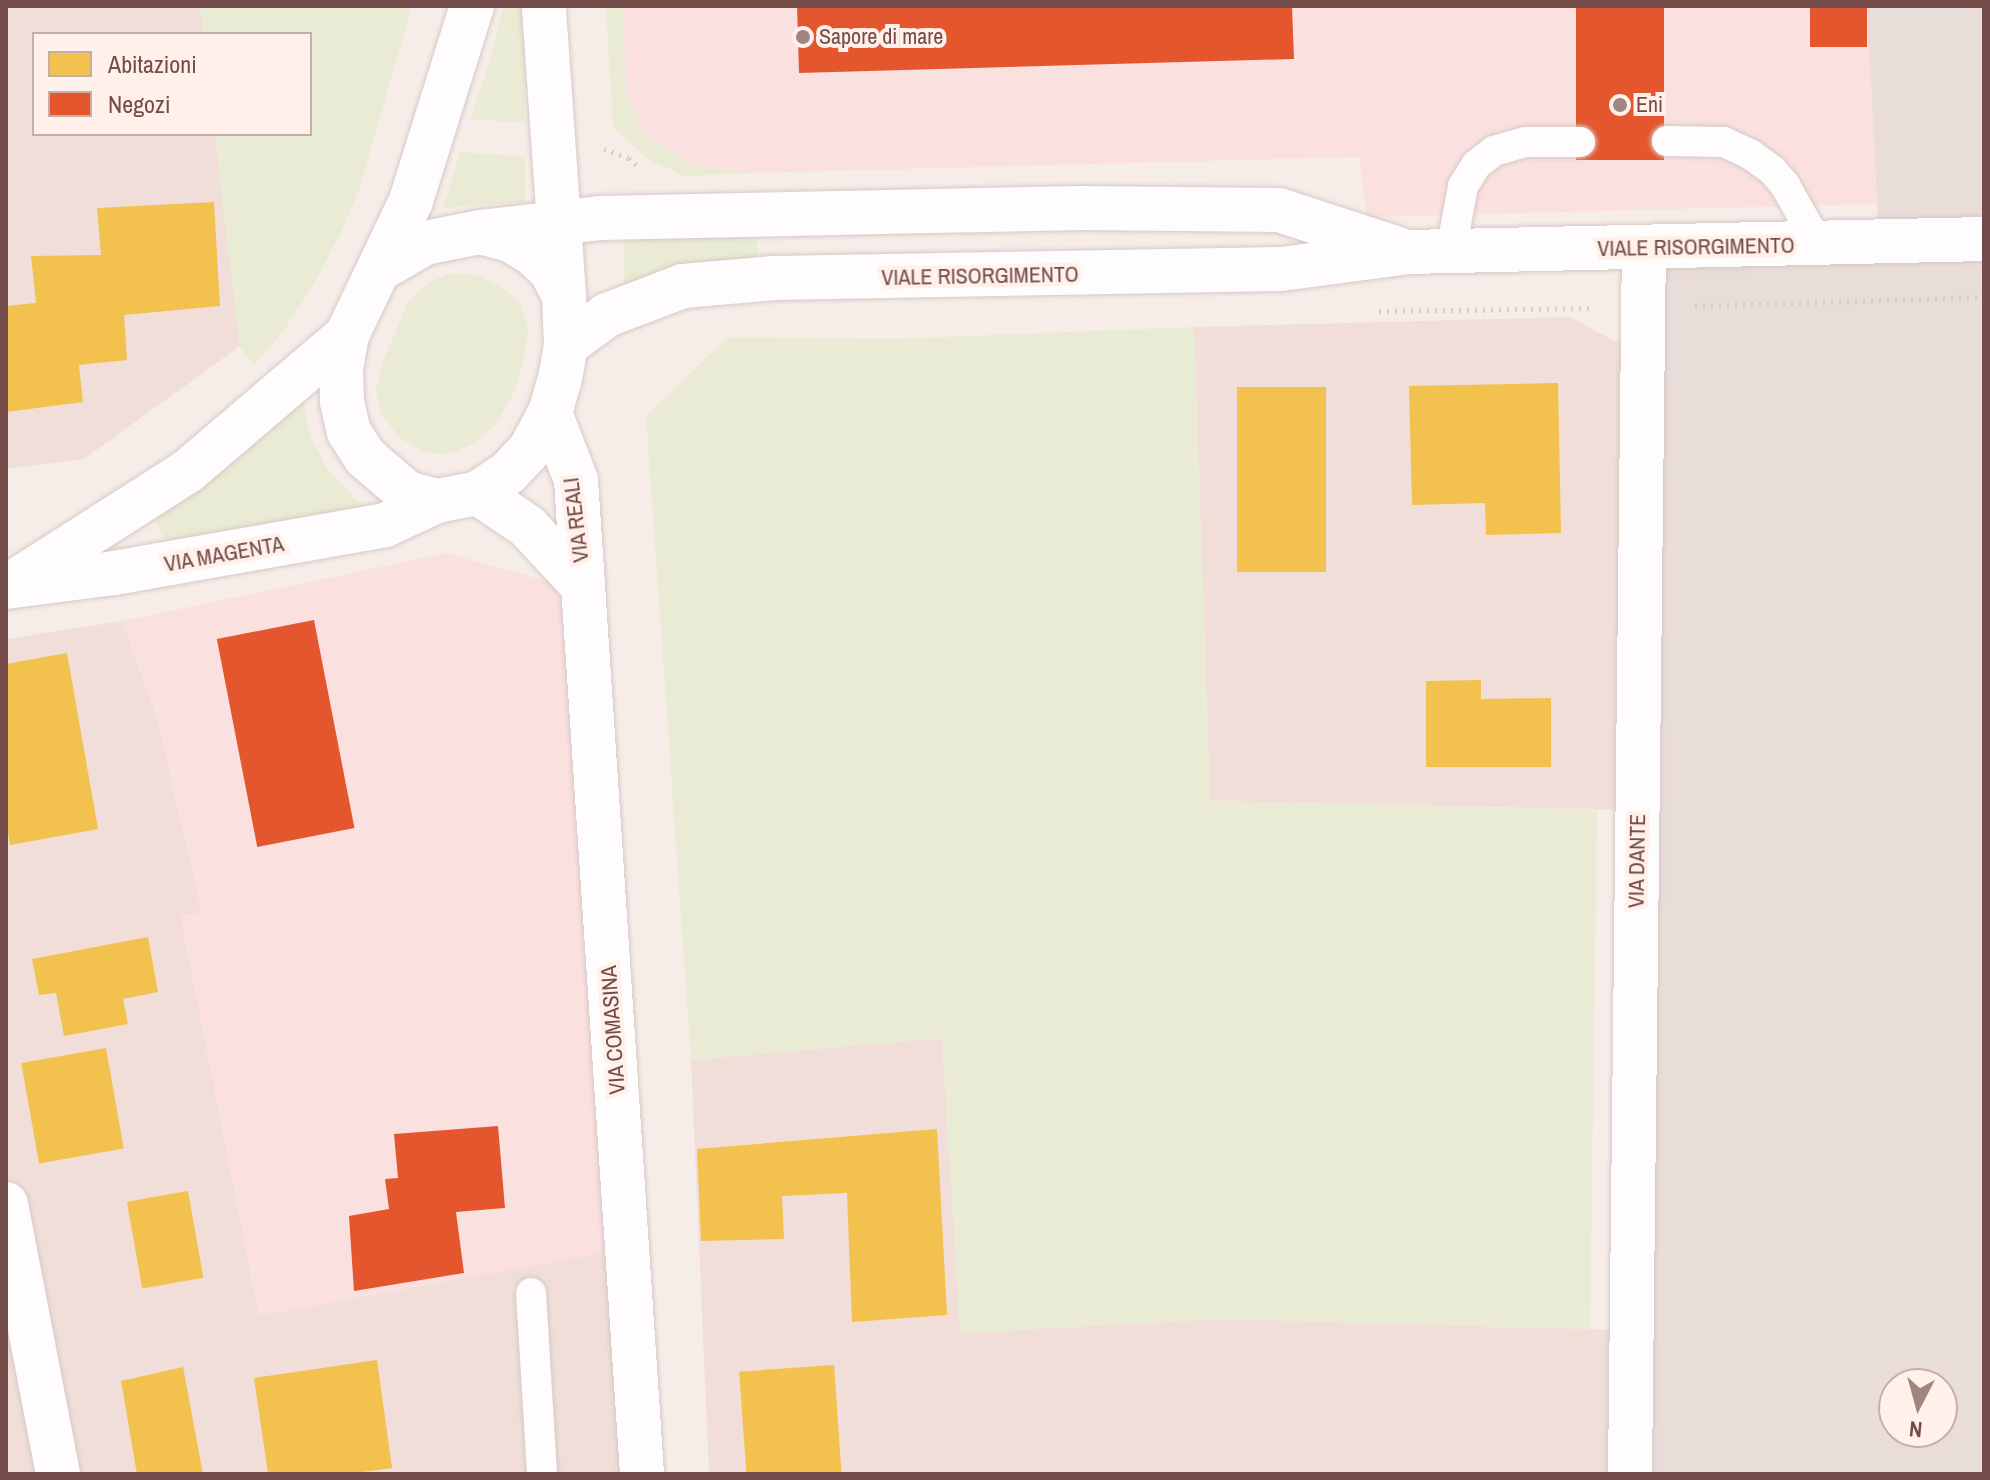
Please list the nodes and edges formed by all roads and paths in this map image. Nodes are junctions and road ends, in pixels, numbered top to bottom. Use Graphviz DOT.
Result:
graph roads {
  1 [pos="472,6"];
  2 [pos="544,6"];
  3 [pos="1667,141"];
  4 [pos="1580,142"];
  5 [pos="580,220"];
  6 [pos="480,232"];
  7 [pos="1984,239"];
  8 [pos="1818,244"];
  9 [pos="1644,249"];
  10 [pos="1451,251"];
  11 [pos="1408,252"];
  12 [pos="382,268"];
  13 [pos="564,295"];
  14 [pos="347,335"];
  15 [pos="566,345"];
  16 [pos="550,413"];
  17 [pos="457,497"];
  18 [pos="583,586"];
  19 [pos="6,587"];
  20 [pos="6,1204"];
  21 [pos="531,1293"];
  22 [pos="19,1338"];
  23 [pos="58,1474"];
  24 [pos="542,1474"];
  25 [pos="642,1474"];
  26 [pos="1630,1474"];
  1 -- 12 [label="street"];
  2 -- 5 [label="street"];
  3 -- 8 [label="lane"];
  4 -- 10 [label="lane"];
  5 -- 6 [label="street, VIALE RISORGIMENTO"];
  5 -- 11 [label="street, VIALE RISORGIMENTO"];
  5 -- 13 [label="street"];
  6 -- 12 [label="street"];
  6 -- 13 [label="street"];
  7 -- 8 [label="street, VIALE RISORGIMENTO"];
  8 -- 9 [label="street, VIALE RISORGIMENTO"];
  9 -- 10 [label="street, VIALE RISORGIMENTO"];
  9 -- 26 [label="street, VIA DANTE"];
  10 -- 11 [label="street, VIALE RISORGIMENTO"];
  11 -- 15 [label="street, VIALE RISORGIMENTO"];
  12 -- 14 [label="street"];
  13 -- 15 [label="street"];
  14 -- 17 [label="street"];
  14 -- 19 [label="street, VIA MAGENTA"];
  15 -- 16 [label="street"];
  16 -- 17 [label="street"];
  16 -- 18 [label="street, VIA REALI"];
  17 -- 18 [label="street, VIA REALI"];
  17 -- 19 [label="street, VIA MAGENTA"];
  18 -- 25 [label="street, VIA COMASINA"];
  20 -- 22 [label="street"];
  21 -- 24 [label="lane"];
  22 -- 23 [label="street"];
}
